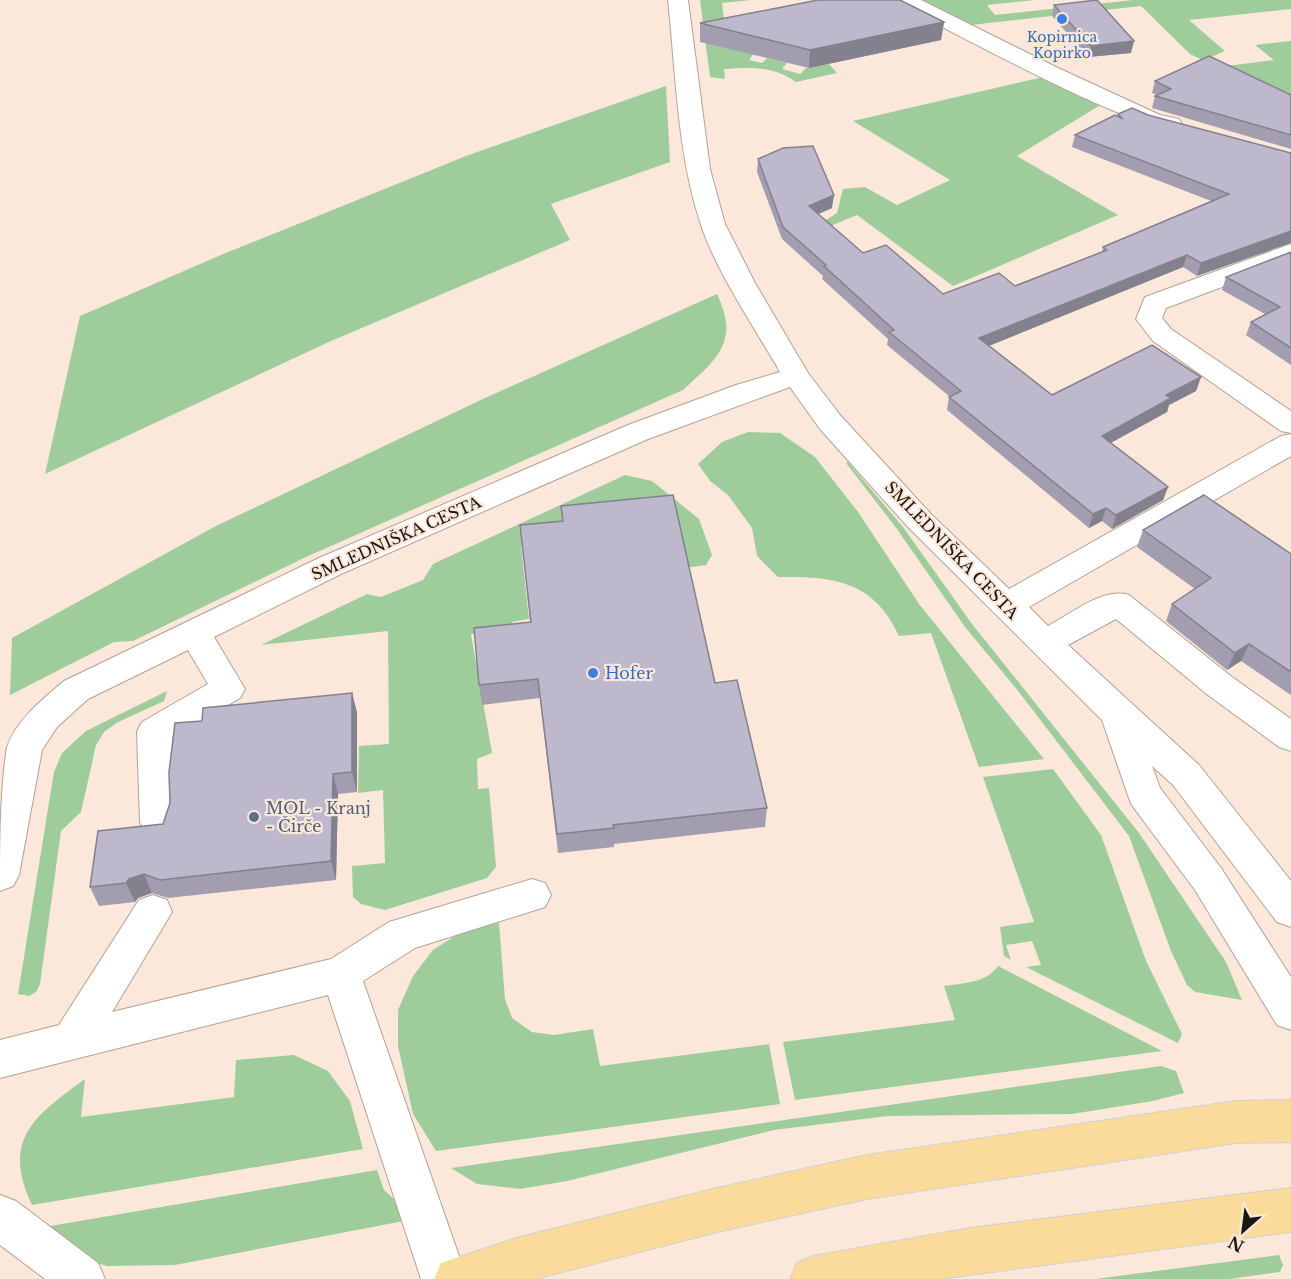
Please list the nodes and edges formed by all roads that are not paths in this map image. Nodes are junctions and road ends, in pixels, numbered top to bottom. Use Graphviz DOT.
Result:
graph roads {
  1 [pos="678,0"];
  2 [pos="905,0"];
  3 [pos="1188,129"];
  4 [pos="1291,252"];
  5 [pos="796,376"];
  6 [pos="1291,424"];
  7 [pos="1291,443"];
  8 [pos="1005,606"];
  9 [pos="195,632"];
  10 [pos="1044,643"];
  11 [pos="1118,714"];
  12 [pos="1291,737"];
  13 [pos="158,822"];
  14 [pos="0,875"];
  15 [pos="532,895"];
  16 [pos="1291,910"];
  17 [pos="153,912"];
  18 [pos="341,974"];
  19 [pos="1291,1012"];
  20 [pos="72,1041"];
  21 [pos="0,1059"];
  22 [pos="1291,1121"];
  23 [pos="1291,1210"];
  24 [pos="0,1217"];
  25 [pos="81,1279"];
  26 [pos="444,1279"];
  27 [pos="457,1279"];
  28 [pos="813,1279"];
  1 -- 5 [label="street, SMLEDNIŠKA CESTA"];
  2 -- 3 [label="street"];
  4 -- 6 [label="street"];
  5 -- 8 [label="street, SMLEDNIŠKA CESTA"];
  5 -- 9 [label="street, SMLEDNIŠKA CESTA"];
  7 -- 8 [label="street"];
  8 -- 10 [label="street, SMLEDNIŠKA CESTA"];
  9 -- 13 [label="street"];
  9 -- 14 [label="street, SMLEDNIŠKA CESTA"];
  10 -- 11 [label="street, SMLEDNIŠKA CESTA"];
  10 -- 12 [label="street"];
  11 -- 16 [label="street, SMLEDNIŠKA CESTA"];
  11 -- 19 [label="street, SMLEDNIŠKA CESTA"];
  15 -- 18 [label="street"];
  17 -- 20 [label="street"];
  18 -- 20 [label="street"];
  18 -- 26 [label="street"];
  20 -- 21 [label="street"];
  22 -- 27 [label="main road"];
  23 -- 28 [label="main road"];
  24 -- 25 [label="street"];
}
